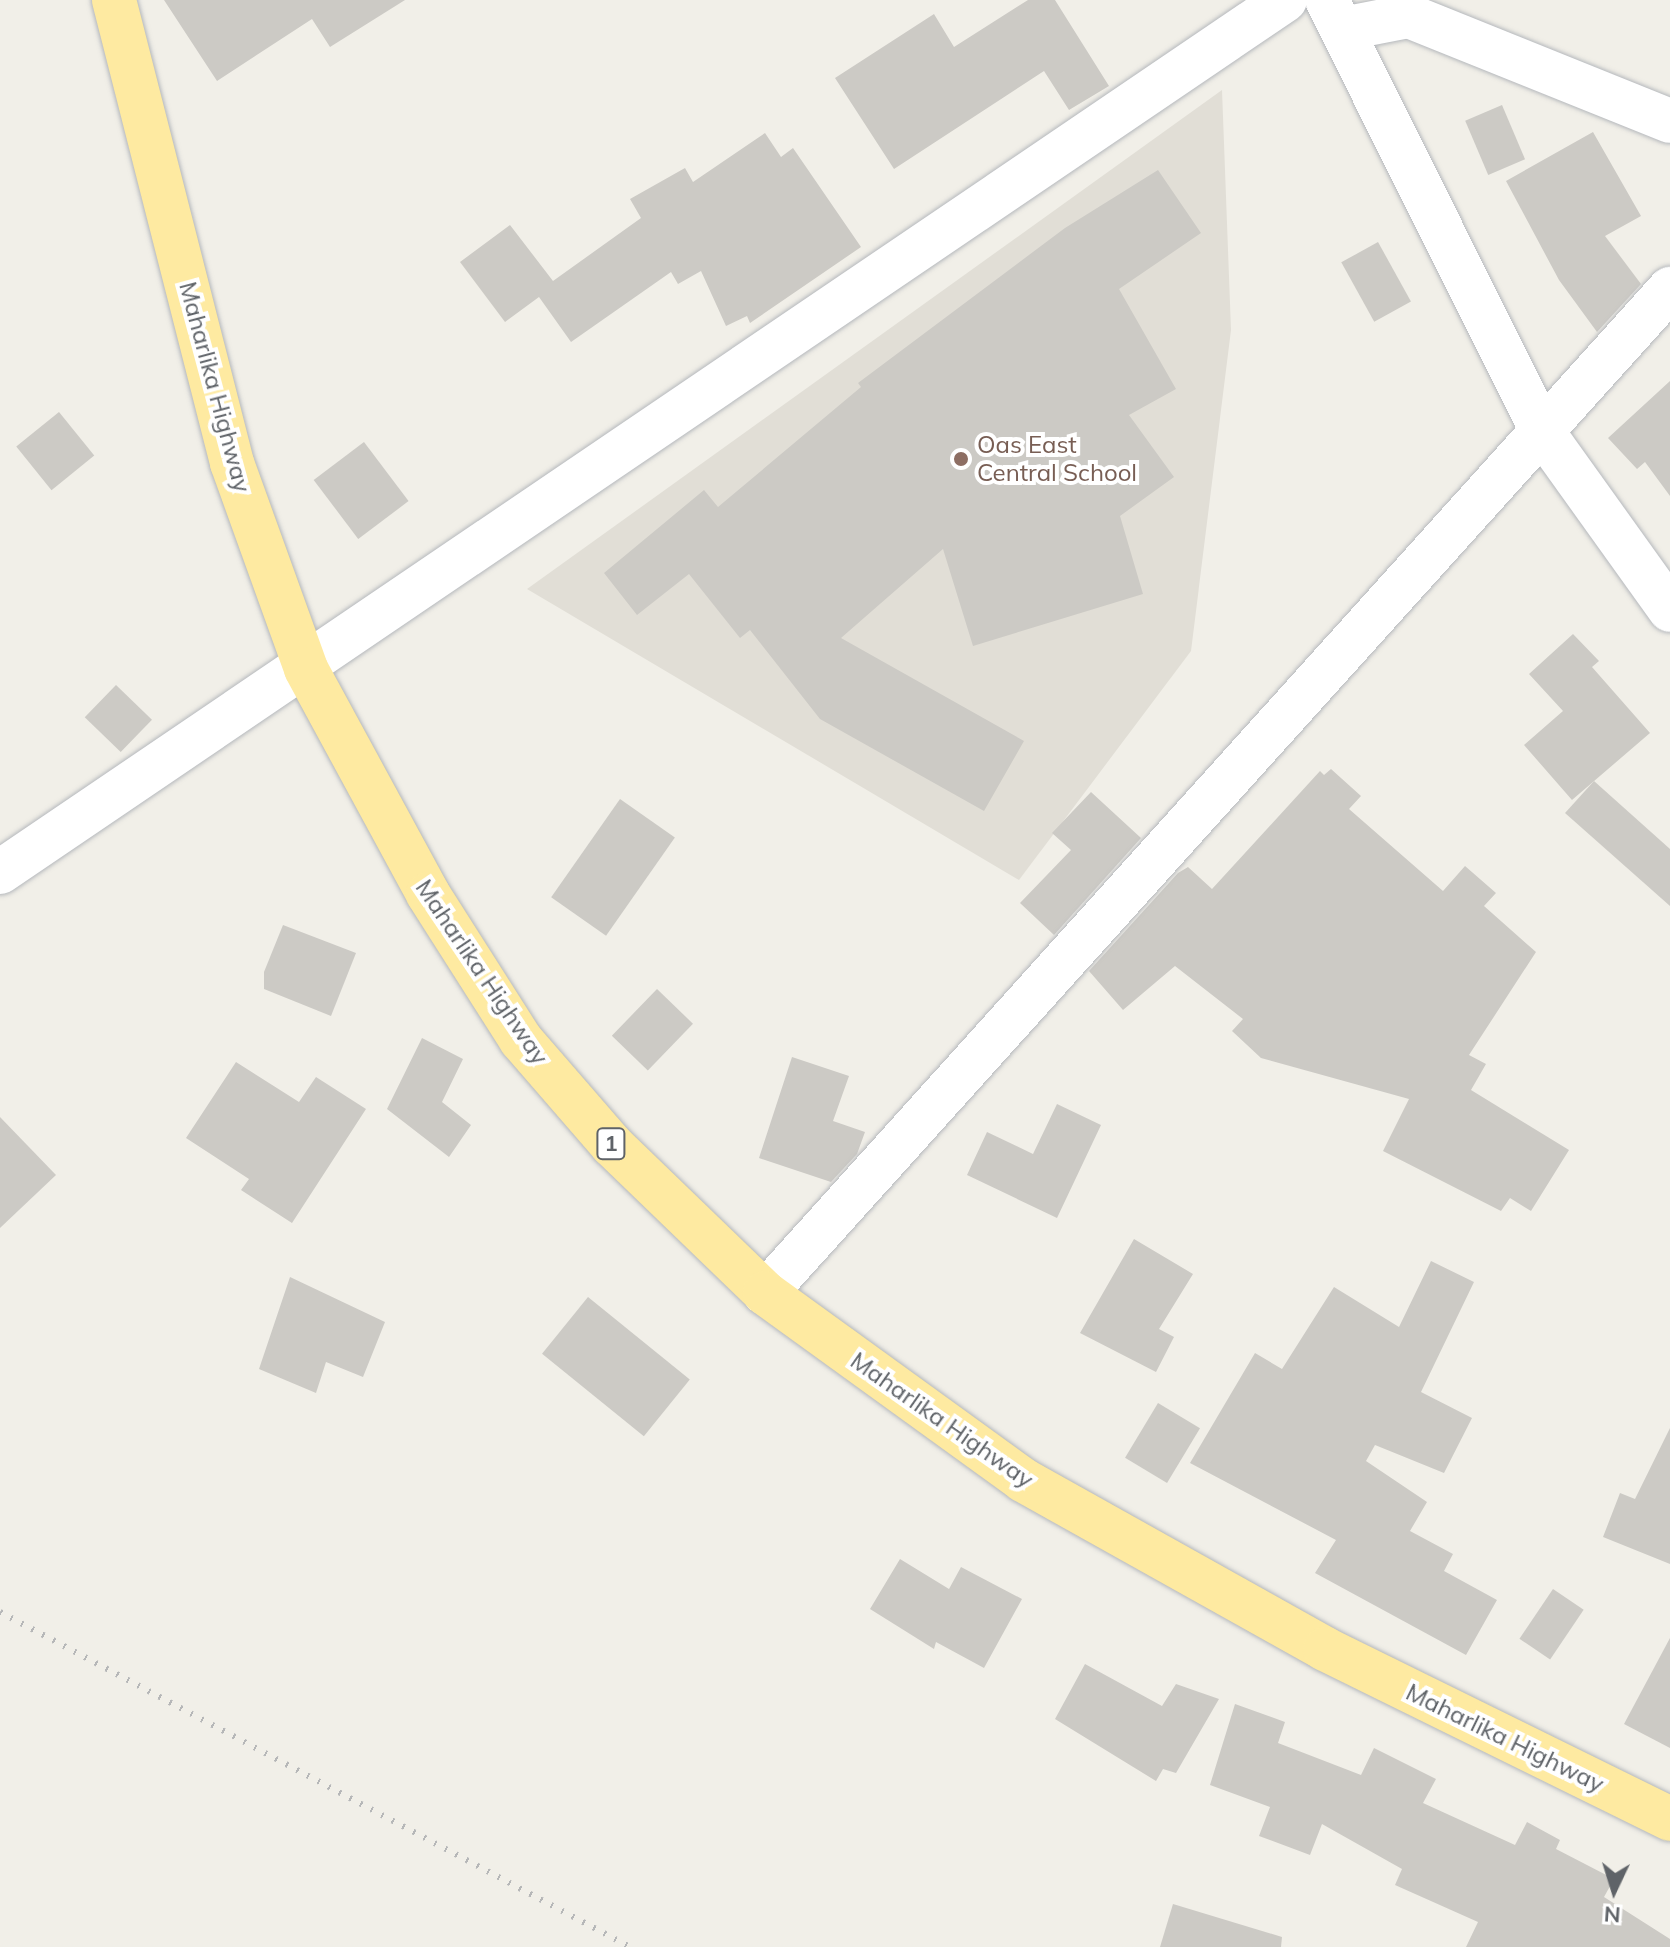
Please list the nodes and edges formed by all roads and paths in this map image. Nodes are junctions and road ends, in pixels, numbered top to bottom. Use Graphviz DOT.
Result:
graph roads {
  1 [pos="114,0"];
  2 [pos="1285,0"];
  3 [pos="1334,14"];
  4 [pos="1670,121"];
  5 [pos="1670,289"];
  6 [pos="1542,431"];
  7 [pos="1670,610"];
  8 [pos="306,669"];
  9 [pos="0,872"];
  10 [pos="765,1293"];
  11 [pos="1670,1819"];
  1 -- 8 [label="highway, Maharlika Highway / 1"];
  2 -- 8 [label="street"];
  3 -- 4 [label="street"];
  3 -- 6 [label="street"];
  5 -- 6 [label="street"];
  6 -- 7 [label="street"];
  6 -- 10 [label="street"];
  8 -- 9 [label="street"];
  8 -- 10 [label="highway, Maharlika Highway / 1"];
  10 -- 11 [label="highway, Maharlika Highway / 1"];
}
